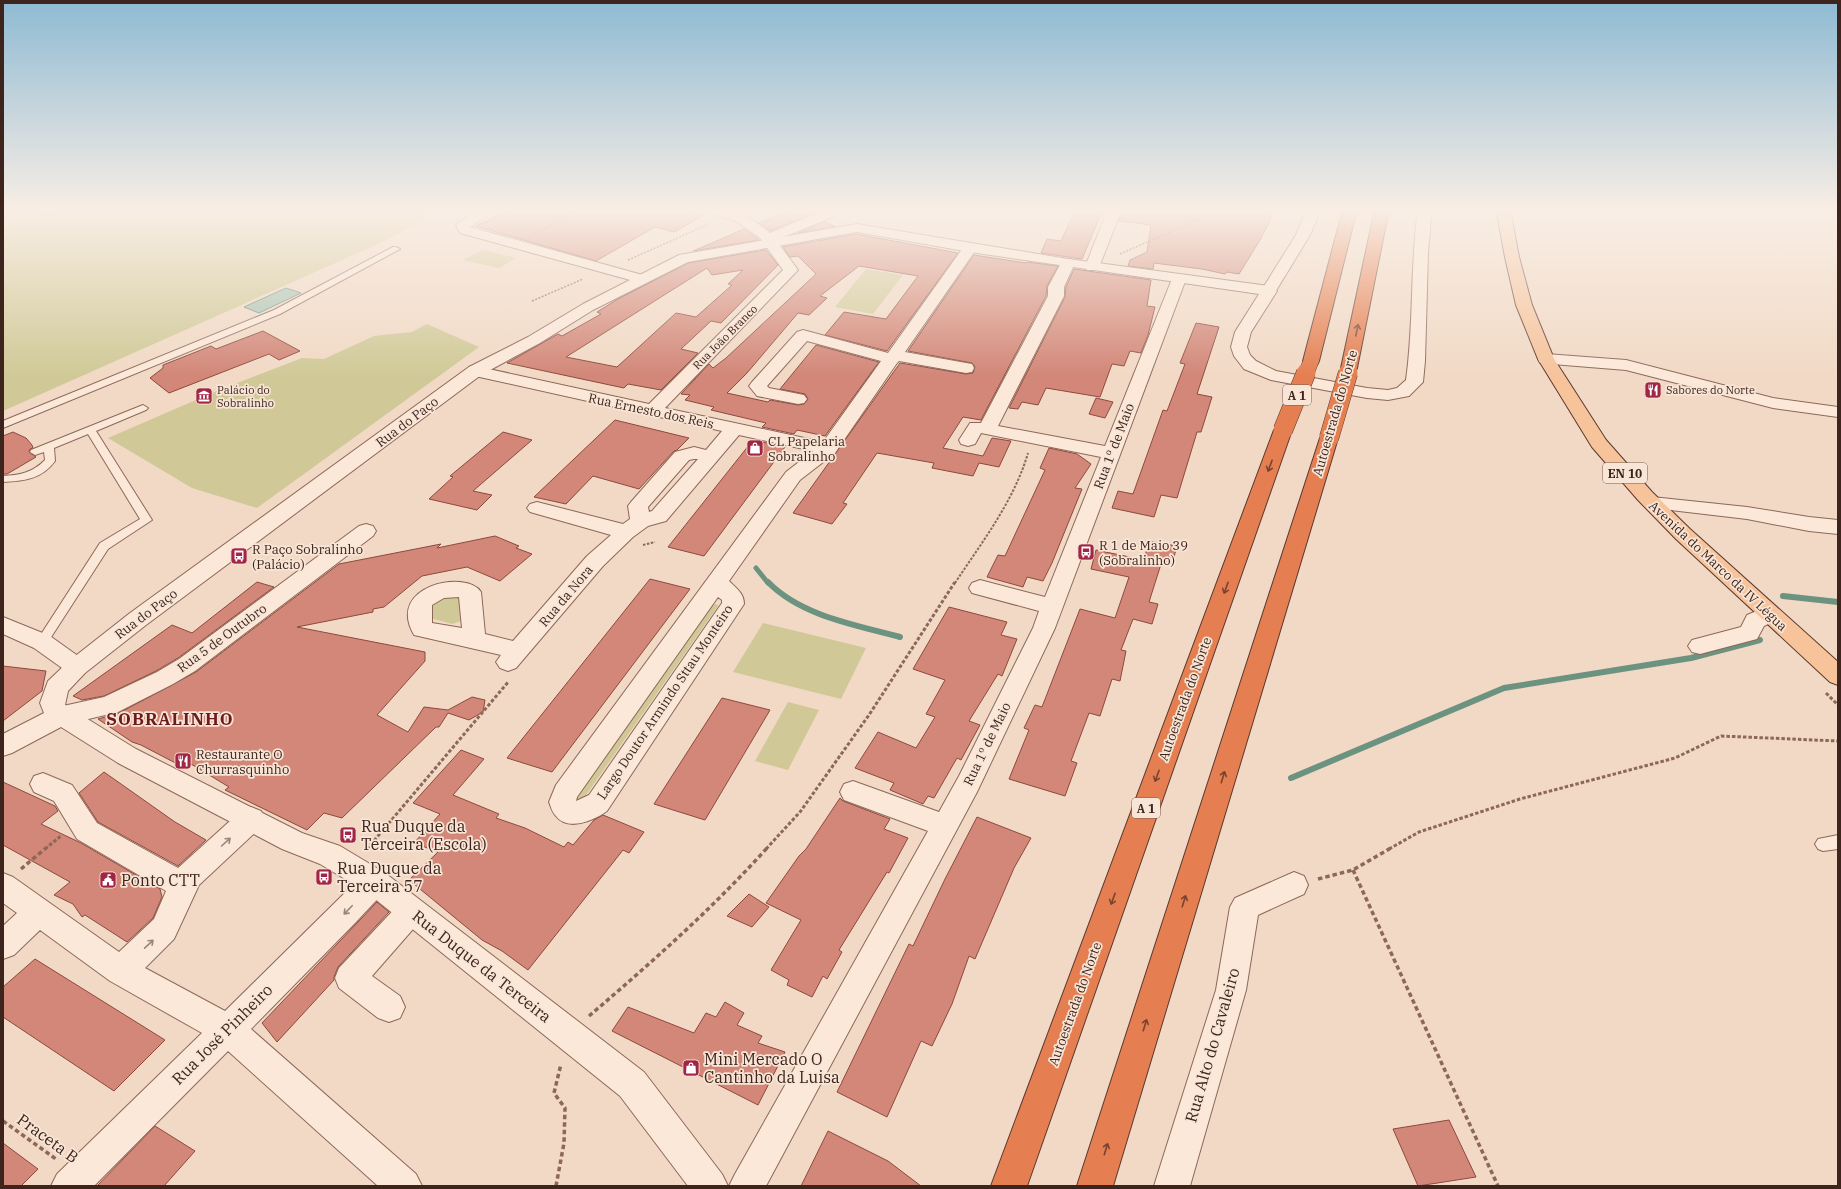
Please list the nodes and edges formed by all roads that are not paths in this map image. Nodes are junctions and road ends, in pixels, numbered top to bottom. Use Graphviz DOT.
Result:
graph roads {
  1 [pos="367,264"];
  2 [pos="590,264"];
  3 [pos="671,264"];
  4 [pos="787,264"];
  5 [pos="959,264"];
  6 [pos="1067,264"];
  7 [pos="1080,264"];
  8 [pos="1285,264"];
  9 [pos="1336,264"];
  10 [pos="1370,264"];
  11 [pos="1420,264"];
  12 [pos="1514,264"];
  13 [pos="1092,266"];
  14 [pos="641,279"];
  15 [pos="1179,279"];
  16 [pos="1269,291"];
  17 [pos="894,357"];
  18 [pos="1546,359"];
  19 [pos="966,368"];
  20 [pos="475,371"];
  21 [pos="798,399"];
  22 [pos="143,408"];
  23 [pos="652,411"];
  24 [pos="1838,412"];
  25 [pos="3,425"];
  26 [pos="734,429"];
  27 [pos="986,429"];
  28 [pos="90,430"];
  29 [pos="968,440"];
  30 [pos="49,446"];
  31 [pos="828,449"];
  32 [pos="35,452"];
  33 [pos="1111,453"];
  34 [pos="3,478"];
  35 [pos="1652,503"];
  36 [pos="537,508"];
  37 [pos="1838,527"];
  38 [pos="366,531"];
  39 [pos="636,533"];
  40 [pos="716,583"];
  41 [pos="980,588"];
  42 [pos="1052,607"];
  43 [pos="1769,614"];
  44 [pos="3,624"];
  45 [pos="474,639"];
  46 [pos="42,642"];
  47 [pos="1700,646"];
  48 [pos="77,667"];
  49 [pos="1838,676"];
  50 [pos="63,715"];
  51 [pos="3,746"];
  52 [pos="43,784"];
  53 [pos="853,792"];
  54 [pos="251,819"];
  55 [pos="945,826"];
  56 [pos="363,874"];
  57 [pos="9,880"];
  58 [pos="1294,885"];
  59 [pos="183,886"];
  60 [pos="411,911"];
  61 [pos="38,913"];
  62 [pos="3,945"];
  63 [pos="121,971"];
  64 [pos="389,1007"];
  65 [pos="227,1029"];
  66 [pos="74,1181"];
  67 [pos="404,1186"];
  68 [pos="710,1186"];
  69 [pos="747,1186"];
  70 [pos="1009,1186"];
  71 [pos="1095,1186"];
  72 [pos="1172,1186"];
  1 -- 25 [label="lane"];
  2 -- 14 [label="street"];
  3 -- 14 [label="street, Rua do Paço"];
  4 -- 23 [label="street, Rua João Branco"];
  5 -- 17 [label="street"];
  6 -- 27 [label="street"];
  7 -- 13 [label="street"];
  8 -- 16 [label="street"];
  9 -- 70 [label="highway, Autoestrada do Norte / A 1, one-way, bridge"];
  71 -- 10 [label="highway, Autoestrada do Norte, one-way, bridge"];
  11 -- 16 [label="street"];
  12 -- 18 [label="main road, Avenida do Marco da IV Légua / EN 10"];
  13 -- 15 [label="street"];
  14 -- 20 [label="street, Rua do Paço"];
  15 -- 16 [label="street"];
  15 -- 33 [label="street, Rua 1º de Maio"];
  17 -- 19 [label="street"];
  17 -- 21 [label="street"];
  17 -- 31 [label="street"];
  18 -- 24 [label="street"];
  18 -- 35 [label="main road, Avenida do Marco da IV Légua / EN 10"];
  20 -- 23 [label="street, Rua Ernesto dos Reis"];
  20 -- 48 [label="street, Rua do Paço"];
  22 -- 28 [label="lane"];
  23 -- 26 [label="street, Rua Ernesto dos Reis"];
  26 -- 31 [label="street, Rua Ernesto dos Reis"];
  26 -- 39 [label="street"];
  27 -- 29 [label="street"];
  27 -- 33 [label="street"];
  28 -- 30 [label="lane"];
  28 -- 46 [label="lane"];
  30 -- 32 [label="lane"];
  30 -- 34 [label="lane"];
  31 -- 40 [label="street"];
  33 -- 42 [label="street, Rua 1º de Maio"];
  35 -- 37 [label="street"];
  35 -- 43 [label="main road, Avenida do Marco da IV Légua / EN 10"];
  36 -- 39 [label="street"];
  38 -- 50 [label="street, Rua 5 de Outubro"];
  39 -- 45 [label="street, Rua da Nora"];
  40 -- 40 [label="street, Largo Doutor Armindo Sttau Monteiro"];
  41 -- 42 [label="street"];
  42 -- 55 [label="street, Rua 1º de Maio"];
  43 -- 47 [label="street"];
  43 -- 49 [label="main road, Avenida do Marco da IV Légua / EN 10"];
  44 -- 46 [label="street"];
  46 -- 48 [label="street"];
  48 -- 50 [label="street, Rua do Paço"];
  50 -- 51 [label="street, Rua 5 de Outubro"];
  50 -- 54 [label="street, Rua Duque da Terceira"];
  52 -- 59 [label="street"];
  53 -- 55 [label="street"];
  54 -- 56 [label="street, Rua Duque da Terceira"];
  59 -- 54 [label="street, one-way"];
  55 -- 69 [label="street, Rua 1º de Maio"];
  56 -- 60 [label="street, Rua Duque da Terceira"];
  56 -- 65 [label="street, Rua José Pinheiro, one-way"];
  57 -- 61 [label="street"];
  58 -- 72 [label="street, Rua Alto do Cavaleiro"];
  63 -- 59 [label="street, one-way"];
  60 -- 64 [label="street"];
  60 -- 68 [label="street, Rua Duque da Terceira"];
  61 -- 62 [label="street"];
  61 -- 63 [label="street"];
  63 -- 65 [label="street"];
  65 -- 66 [label="street, Rua José Pinheiro"];
  65 -- 67 [label="street"];
}
